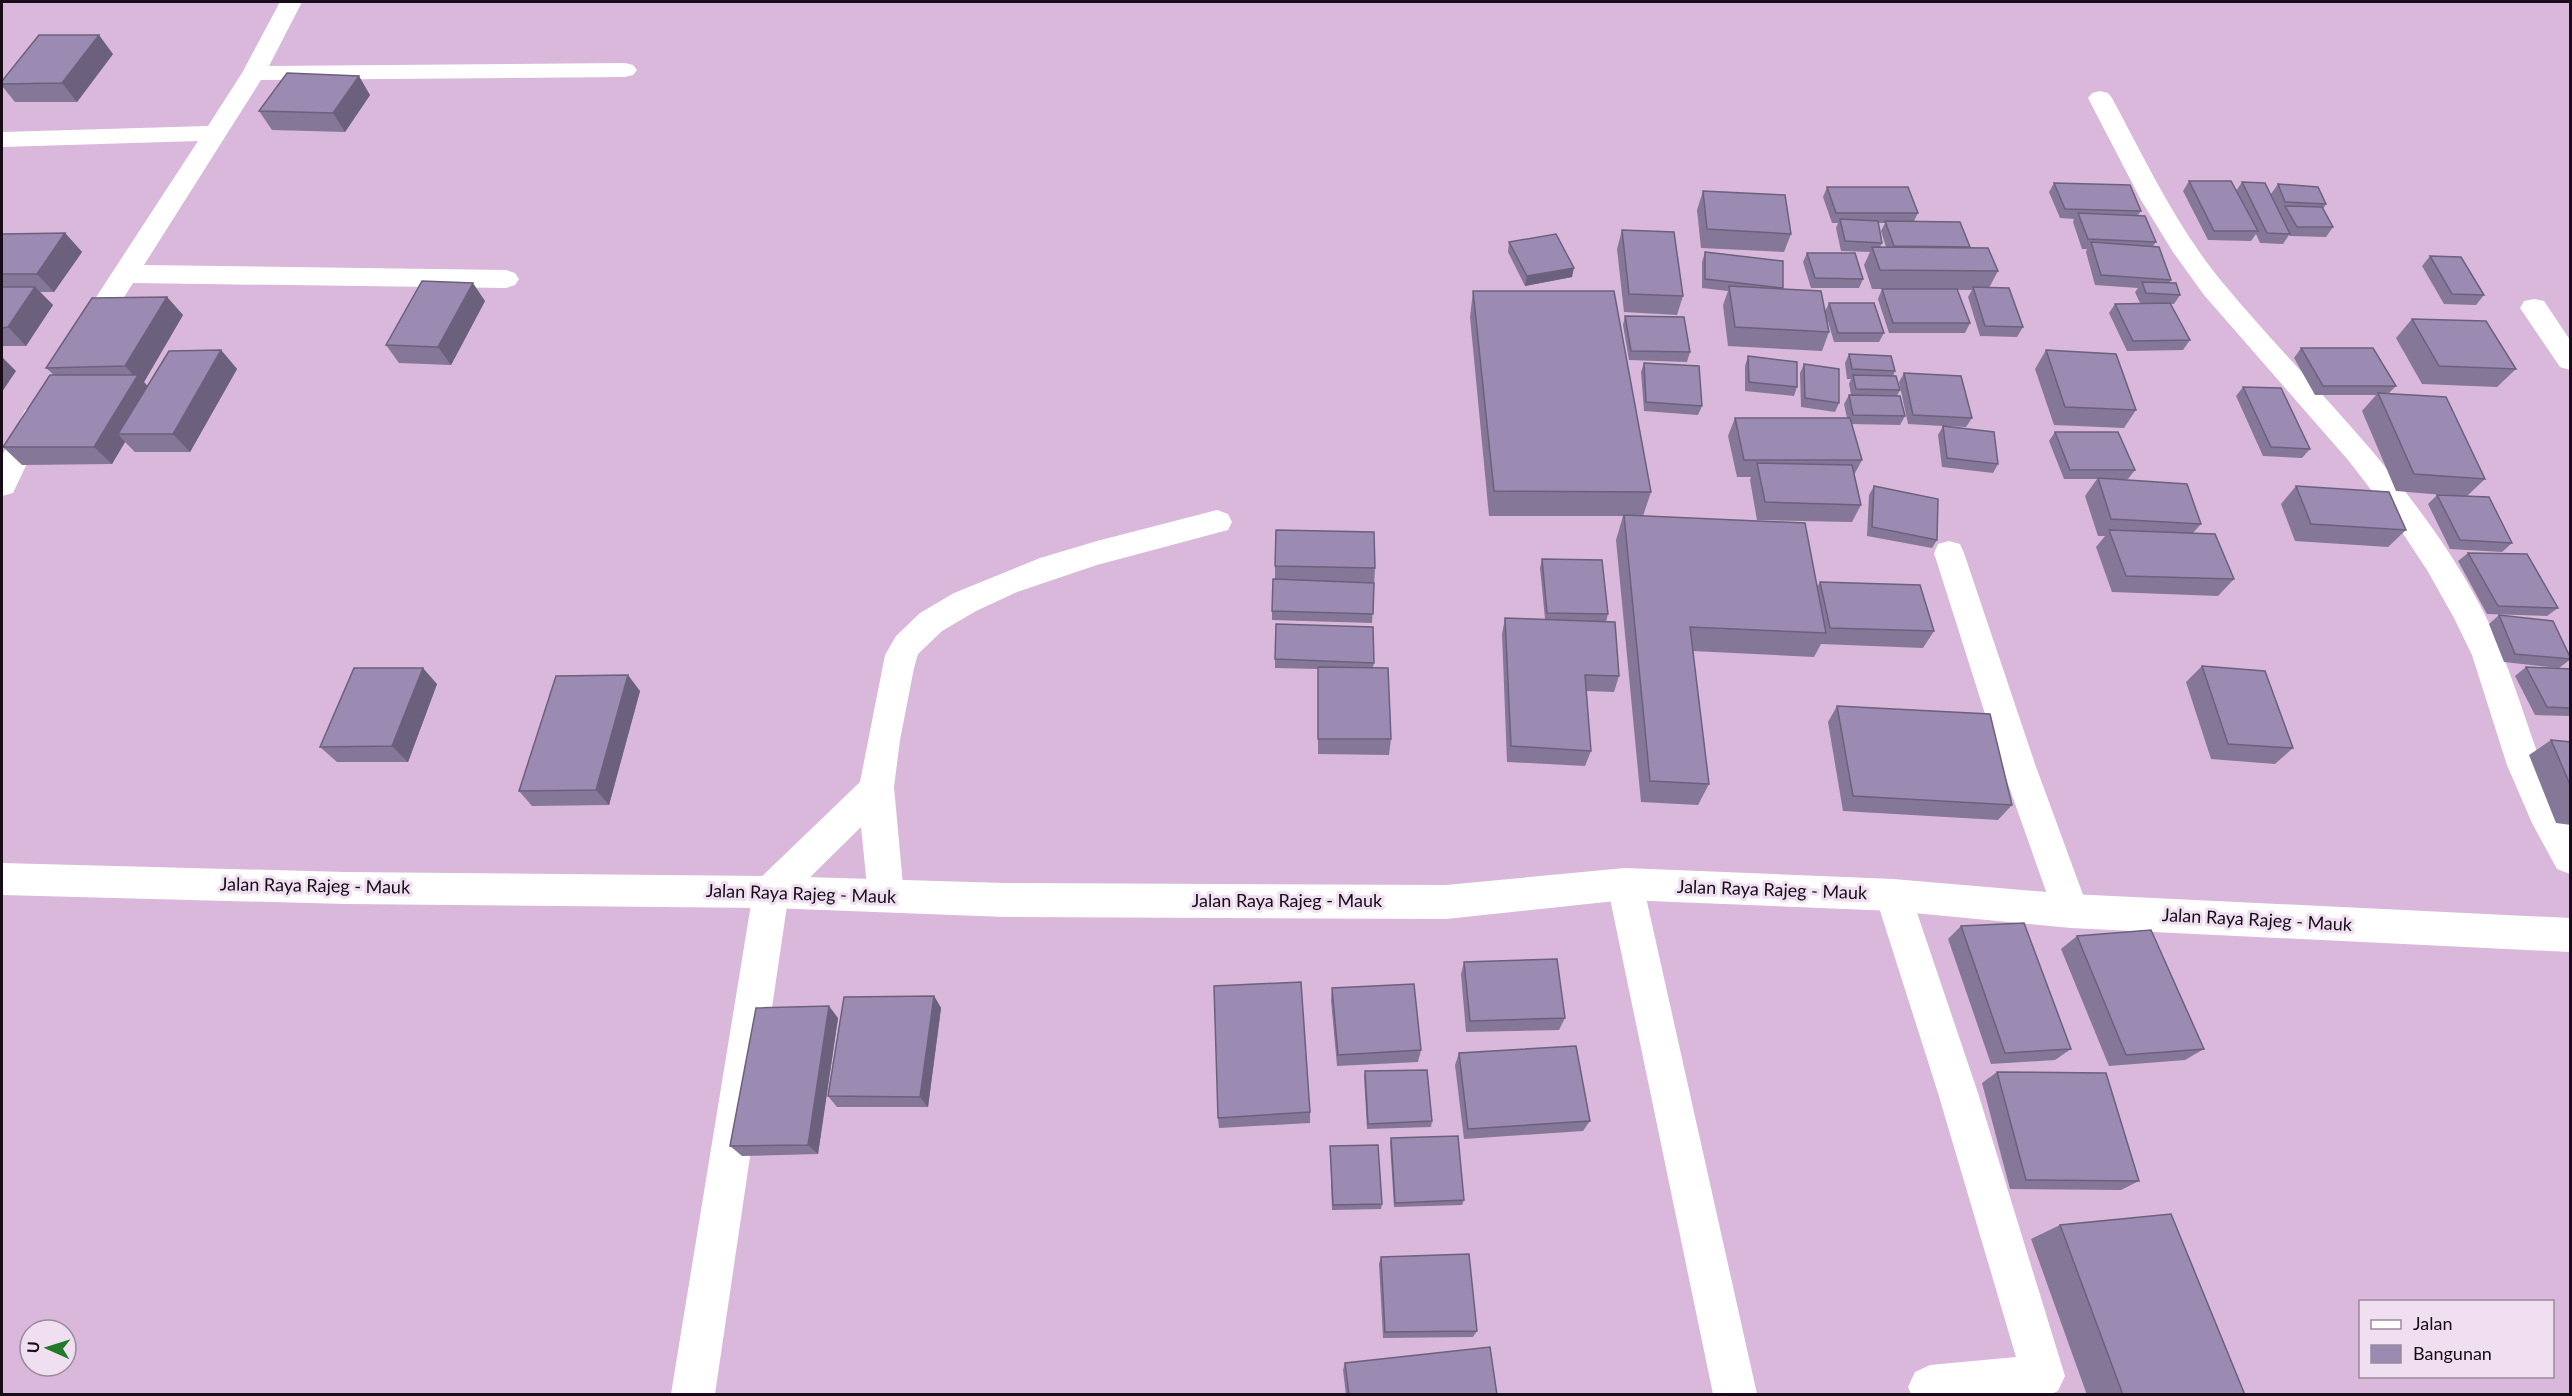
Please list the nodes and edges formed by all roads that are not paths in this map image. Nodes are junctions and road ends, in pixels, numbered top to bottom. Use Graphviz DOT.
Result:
graph roads {
  1 [pos="291,2"];
  2 [pos="625,70"];
  3 [pos="254,73"];
  4 [pos="2100,98"];
  5 [pos="215,132"];
  6 [pos="2,139"];
  7 [pos="127,274"];
  8 [pos="506,279"];
  9 [pos="2534,308"];
  10 [pos="70,358"];
  11 [pos="2571,360"];
  12 [pos="46,396"];
  13 [pos="2,485"];
  14 [pos="1217,522"];
  15 [pos="1949,553"];
  16 [pos="877,788"];
  17 [pos="2571,858"];
  18 [pos="2,879"];
  19 [pos="1625,884"];
  20 [pos="771,892"];
  21 [pos="1893,895"];
  22 [pos="886,896"];
  23 [pos="2071,911"];
  24 [pos="2571,935"];
  25 [pos="1930,1388"];
  26 [pos="693,1395"];
  27 [pos="1735,1395"];
  1 -- 3 [label="street"];
  2 -- 3 [label="street"];
  3 -- 5 [label="street"];
  4 -- 17 [label="street"];
  5 -- 6 [label="street"];
  5 -- 7 [label="street"];
  7 -- 8 [label="street"];
  7 -- 10 [label="street"];
  9 -- 11 [label="street"];
  12 -- 13 [label="street"];
  14 -- 16 [label="street"];
  15 -- 23 [label="street"];
  16 -- 20 [label="street"];
  16 -- 22 [label="street"];
  18 -- 20 [label="street, Jalan Raya Rajeg - Mauk"];
  19 -- 21 [label="street, Jalan Raya Rajeg - Mauk"];
  19 -- 22 [label="street, Jalan Raya Rajeg - Mauk"];
  19 -- 27 [label="street"];
  20 -- 22 [label="street, Jalan Raya Rajeg - Mauk"];
  20 -- 26 [label="street"];
  21 -- 23 [label="street, Jalan Raya Rajeg - Mauk"];
  21 -- 25 [label="street"];
  23 -- 24 [label="street, Jalan Raya Rajeg - Mauk"];
}
